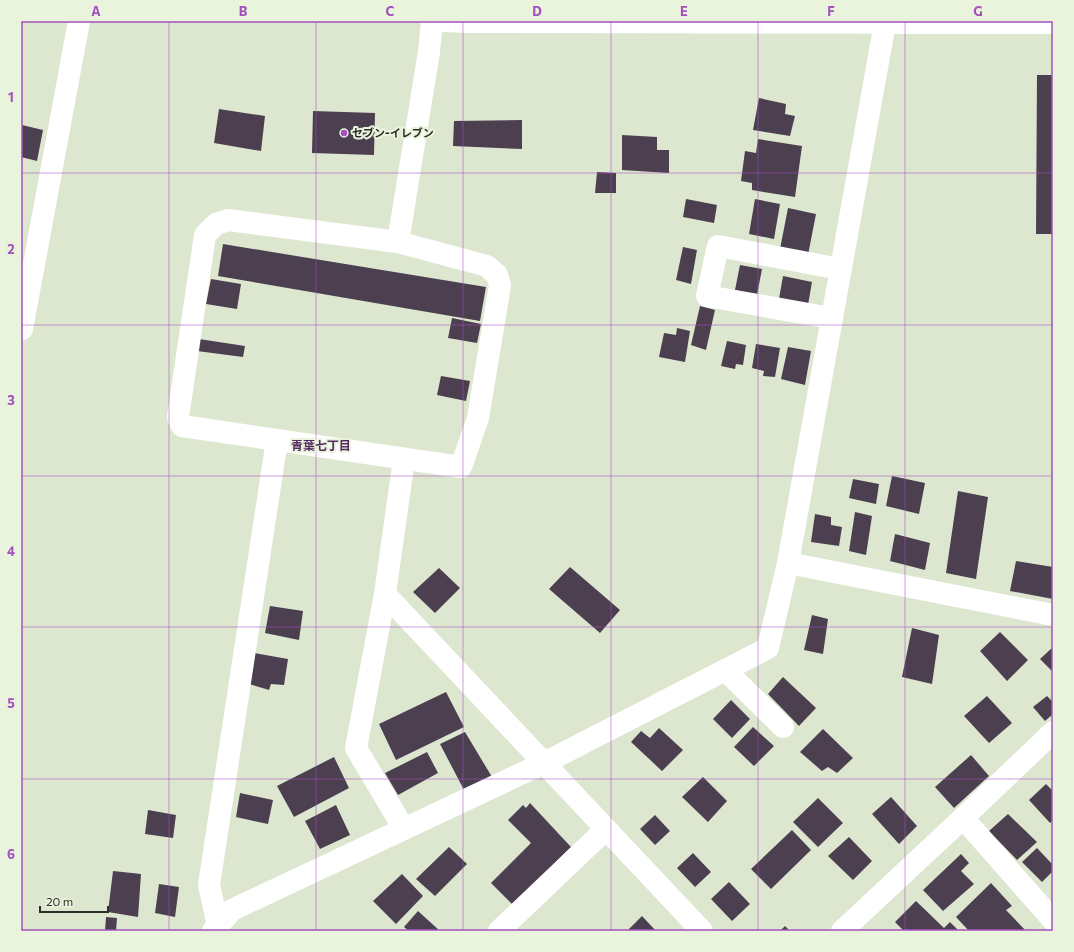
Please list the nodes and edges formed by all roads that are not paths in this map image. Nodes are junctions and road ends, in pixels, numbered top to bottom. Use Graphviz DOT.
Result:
graph roads {
  1 [pos="79,21"];
  2 [pos="432,21"];
  3 [pos="446,21"];
  4 [pos="468,22"];
  5 [pos="781,22"];
  6 [pos="884,23"];
  7 [pos="1053,23"];
  8 [pos="398,242"];
  9 [pos="840,269"];
  10 [pos="831,318"];
  11 [pos="22,329"];
  12 [pos="277,440"];
  13 [pos="404,458"];
  14 [pos="788,563"];
  15 [pos="385,594"];
  16 [pos="1053,614"];
  17 [pos="725,670"];
  18 [pos="783,727"];
  19 [pos="1053,732"];
  20 [pos="544,762"];
  21 [pos="963,818"];
  22 [pos="404,829"];
  23 [pos="606,829"];
  24 [pos="1050,909"];
  25 [pos="215,929"];
  26 [pos="499,931"];
  27 [pos="702,931"];
  28 [pos="842,931"];
  1 -- 11 [label="street"];
  2 -- 8 [label="street"];
  3 -- 4 [label="street"];
  4 -- 5 [label="street"];
  5 -- 6 [label="street"];
  6 -- 7 [label="street"];
  6 -- 9 [label="street"];
  8 -- 12 [label="street"];
  8 -- 13 [label="street"];
  9 -- 10 [label="street"];
  9 -- 10 [label="street"];
  10 -- 14 [label="street"];
  12 -- 13 [label="street"];
  12 -- 25 [label="street"];
  13 -- 15 [label="street"];
  14 -- 16 [label="street"];
  14 -- 17 [label="street"];
  15 -- 20 [label="street"];
  15 -- 22 [label="street"];
  17 -- 18 [label="street"];
  17 -- 20 [label="street"];
  19 -- 21 [label="street"];
  20 -- 22 [label="street"];
  20 -- 23 [label="street"];
  21 -- 24 [label="street"];
  21 -- 28 [label="street"];
  22 -- 25 [label="street"];
  23 -- 26 [label="street"];
  23 -- 27 [label="street"];
}
